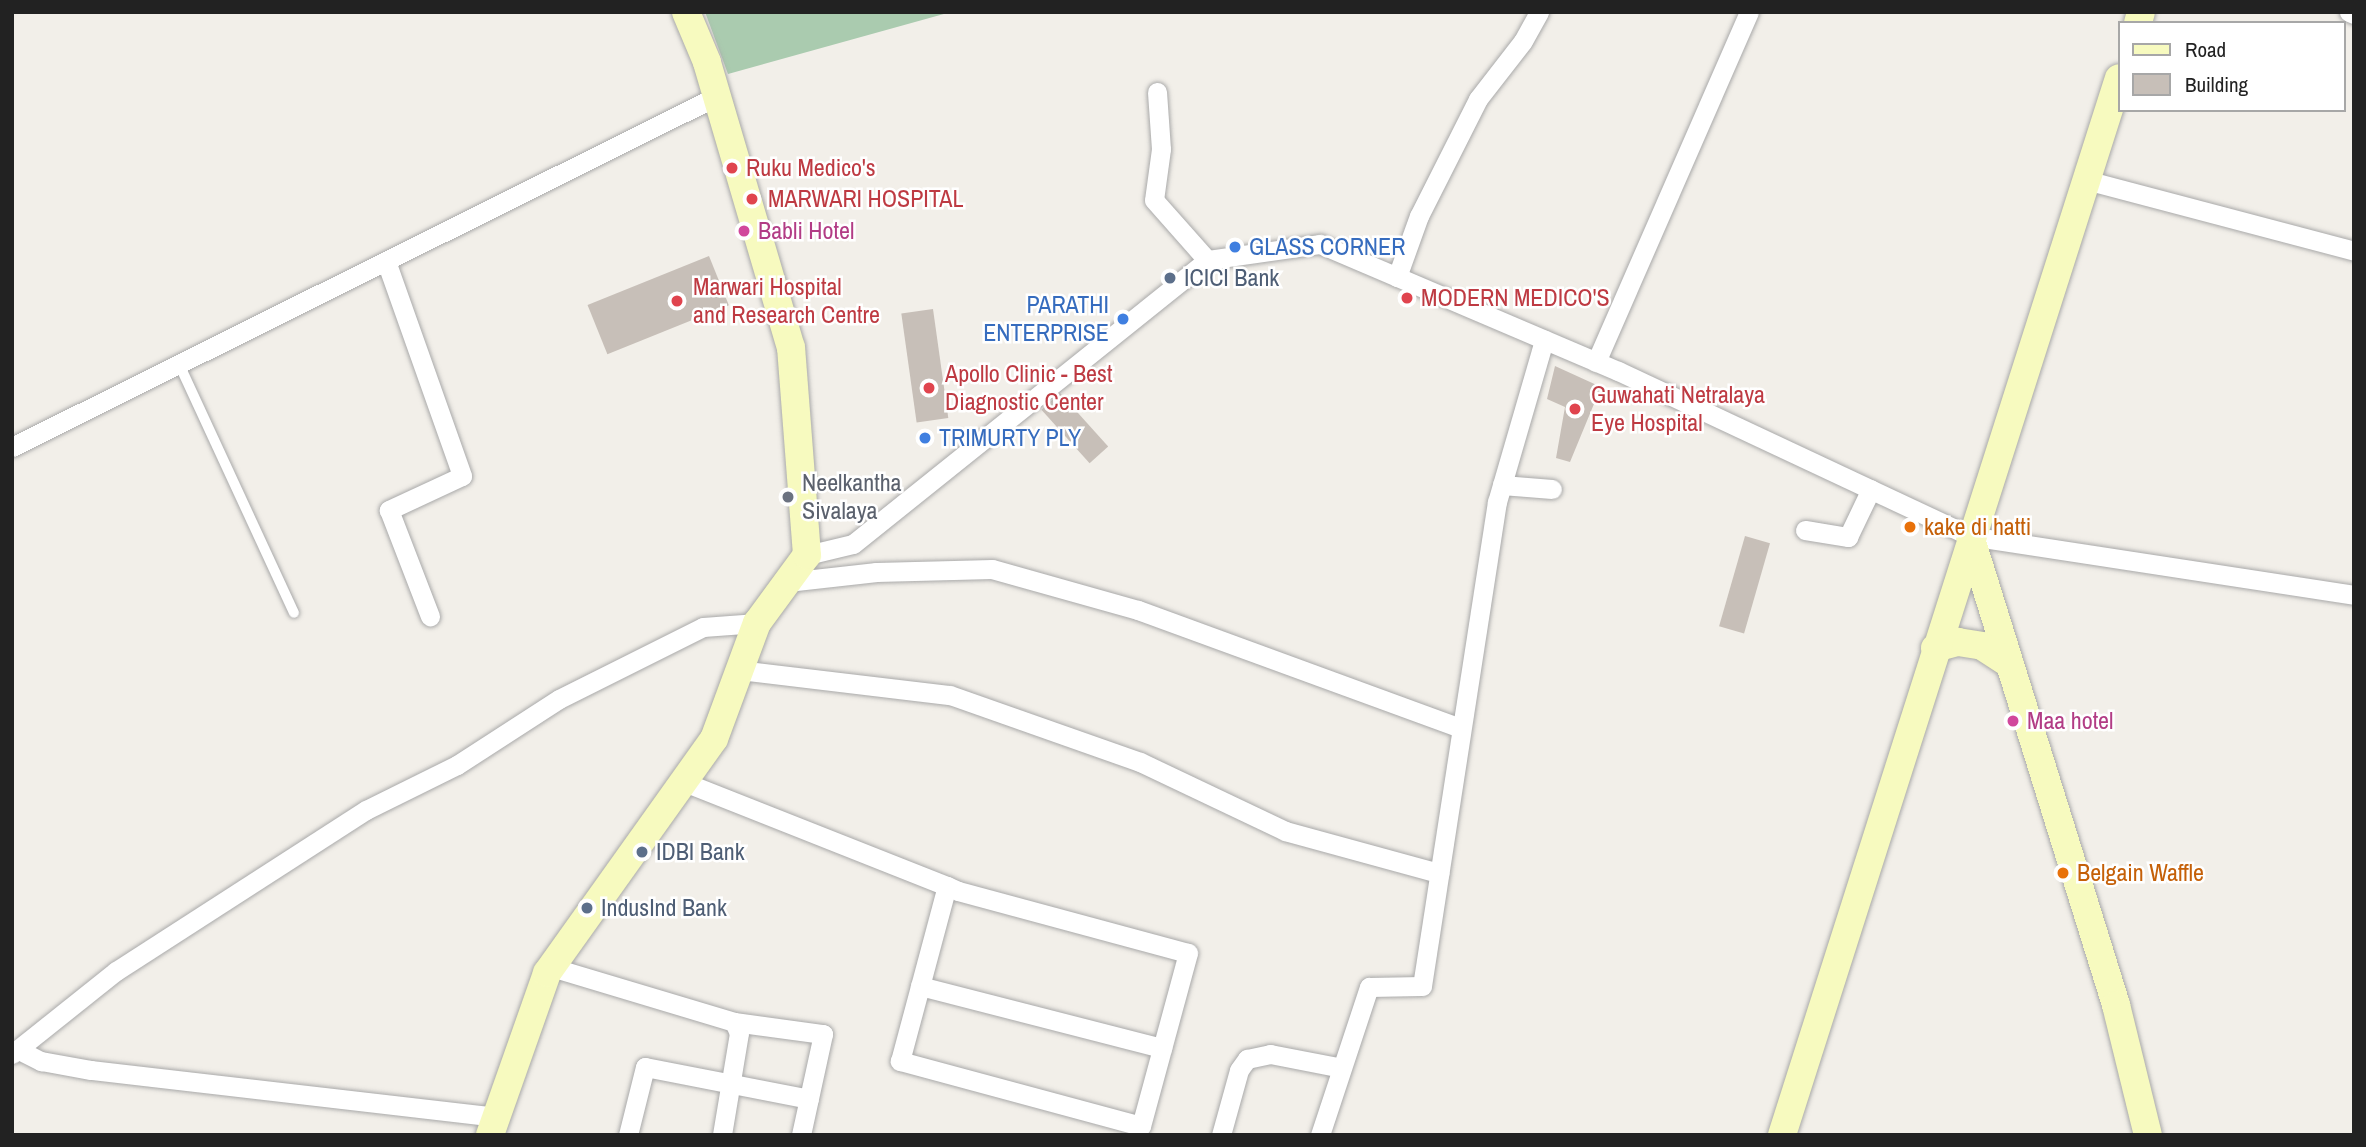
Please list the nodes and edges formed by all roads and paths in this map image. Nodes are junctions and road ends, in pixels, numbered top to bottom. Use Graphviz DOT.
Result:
graph roads {
  1 [pos="686,12"];
  2 [pos="1539,12"];
  3 [pos="1749,12"];
  4 [pos="2349,12"];
  5 [pos="2354,14"];
  6 [pos="2118,81"];
  7 [pos="1157,92"];
  8 [pos="717,96"];
  9 [pos="2086,180"];
  10 [pos="2354,251"];
  11 [pos="1208,260"];
  12 [pos="386,261"];
  13 [pos="1397,277"];
  14 [pos="1544,340"];
  15 [pos="1596,362"];
  16 [pos="179,364"];
  17 [pos="12,447"];
  18 [pos="1502,485"];
  19 [pos="1552,489"];
  20 [pos="1871,489"];
  21 [pos="1805,530"];
  22 [pos="1970,536"];
  23 [pos="807,555"];
  24 [pos="787,582"];
  25 [pos="2354,595"];
  26 [pos="294,613"];
  27 [pos="430,617"];
  28 [pos="757,623"];
  29 [pos="1936,648"];
  30 [pos="2010,664"];
  31 [pos="739,670"];
  32 [pos="1460,728"];
  33 [pos="684,782"];
  34 [pos="1439,873"];
  35 [pos="947,886"];
  36 [pos="551,967"];
  37 [pos="920,986"];
  38 [pos="734,1022"];
  39 [pos="1162,1048"];
  40 [pos="16,1052"];
  41 [pos="1342,1068"];
  42 [pos="730,1082"];
  43 [pos="809,1099"];
  44 [pos="493,1126"];
  45 [pos="628,1135"];
  46 [pos="722,1135"];
  47 [pos="801,1135"];
  48 [pos="1221,1135"];
  49 [pos="1320,1135"];
  50 [pos="1782,1135"];
  51 [pos="2148,1135"];
  1 -- 8 [label="street"];
  2 -- 13 [label="street"];
  3 -- 15 [label="street"];
  4 -- 5 [label="street"];
  6 -- 9 [label="street"];
  7 -- 11 [label="street"];
  8 -- 12 [label="street"];
  8 -- 23 [label="street"];
  9 -- 10 [label="street"];
  9 -- 22 [label="street"];
  11 -- 13 [label="street"];
  11 -- 23 [label="street"];
  12 -- 16 [label="street"];
  12 -- 27 [label="street"];
  13 -- 14 [label="street"];
  14 -- 15 [label="street"];
  14 -- 18 [label="street"];
  15 -- 20 [label="street"];
  16 -- 17 [label="street"];
  16 -- 26 [label="lane"];
  18 -- 19 [label="street"];
  18 -- 32 [label="street"];
  20 -- 21 [label="street"];
  20 -- 22 [label="street"];
  22 -- 25 [label="street"];
  22 -- 29 [label="street"];
  22 -- 30 [label="street"];
  23 -- 24 [label="street"];
  24 -- 28 [label="street"];
  24 -- 32 [label="street"];
  28 -- 31 [label="street"];
  28 -- 40 [label="street"];
  29 -- 30 [label="street"];
  29 -- 50 [label="street"];
  30 -- 51 [label="street"];
  31 -- 33 [label="street"];
  31 -- 34 [label="street"];
  32 -- 34 [label="street"];
  33 -- 35 [label="street"];
  33 -- 36 [label="street"];
  34 -- 41 [label="street"];
  35 -- 37 [label="street"];
  35 -- 39 [label="street"];
  36 -- 38 [label="street"];
  36 -- 44 [label="street"];
  37 -- 39 [label="street"];
  37 -- 39 [label="street"];
  38 -- 42 [label="street"];
  38 -- 43 [label="street"];
  40 -- 44 [label="street"];
  41 -- 48 [label="street"];
  41 -- 49 [label="street"];
  42 -- 43 [label="street"];
  42 -- 45 [label="street"];
  42 -- 46 [label="street"];
  43 -- 47 [label="street"];
}
